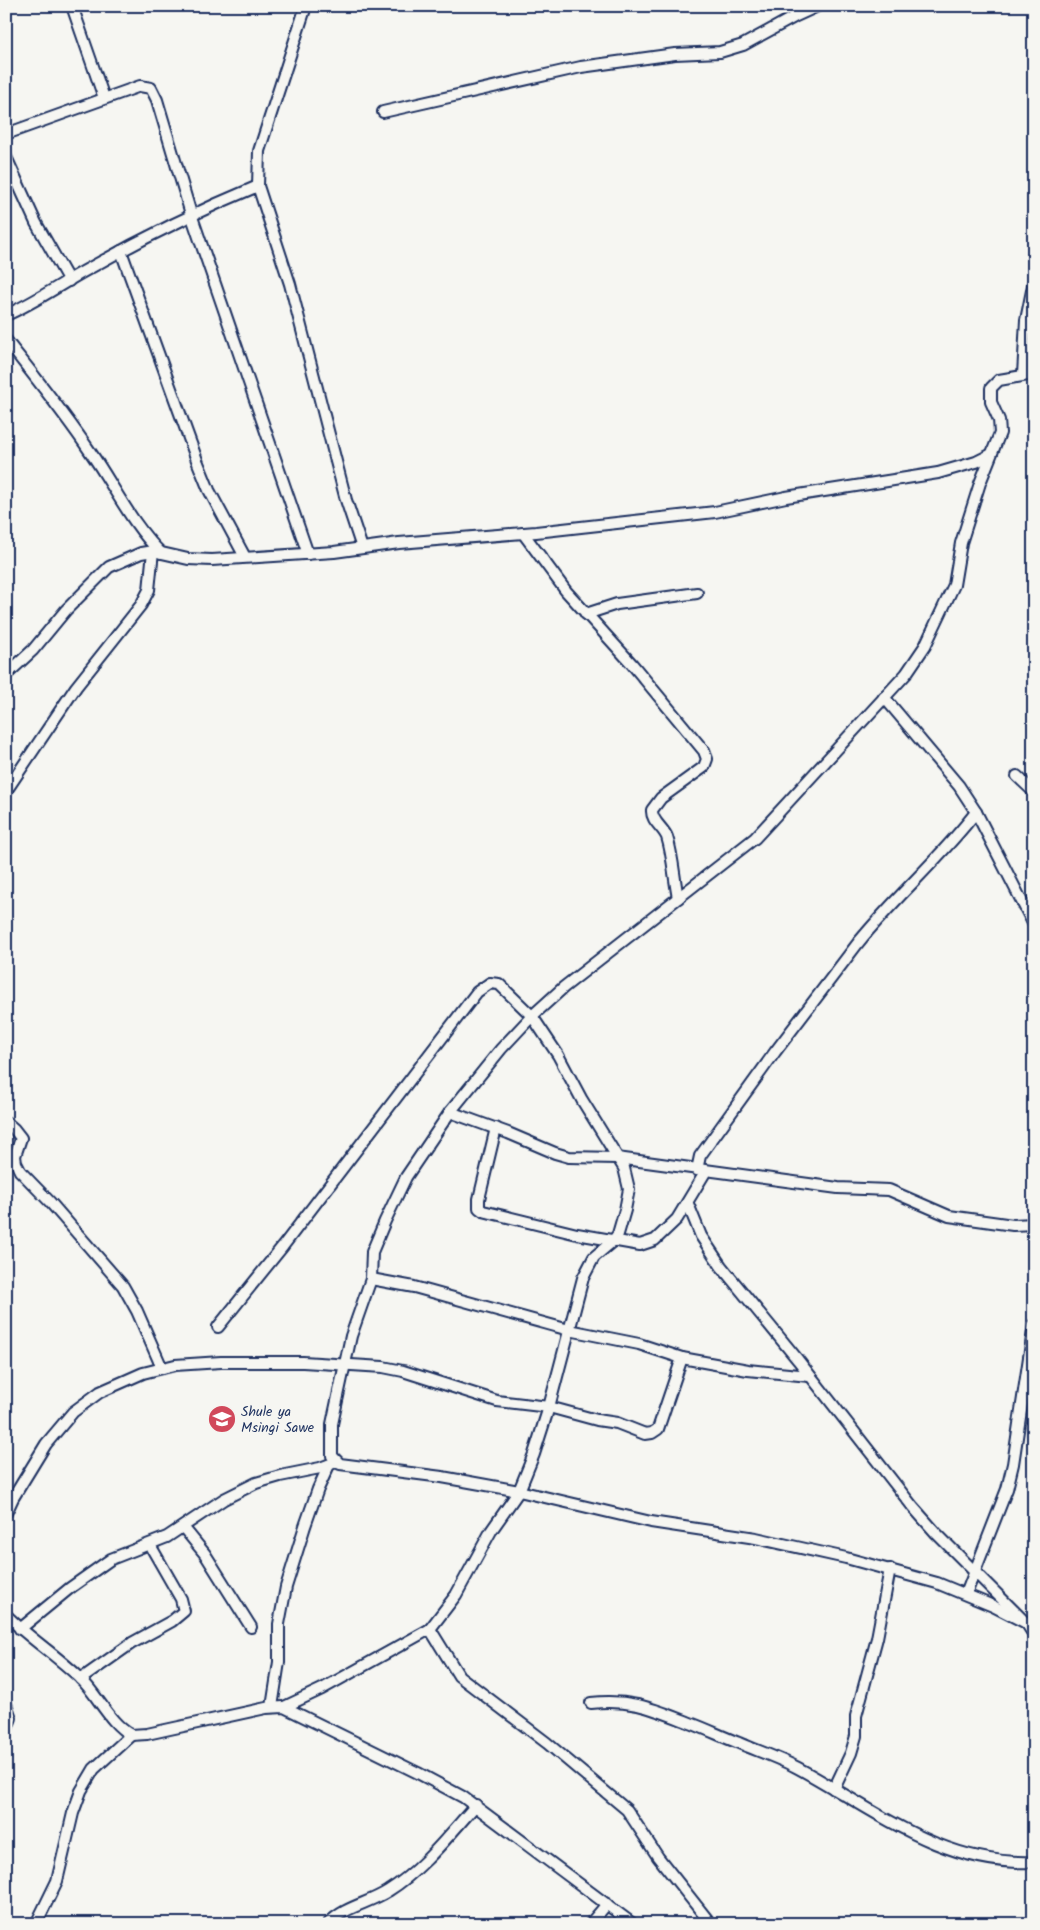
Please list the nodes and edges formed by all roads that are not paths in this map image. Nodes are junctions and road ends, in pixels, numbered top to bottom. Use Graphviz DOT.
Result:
graph roads {
  1 [pos="72,6"];
  2 [pos="306,6"];
  3 [pos="818,6"];
  4 [pos="104,98"];
  5 [pos="383,112"];
  6 [pos="6,134"];
  7 [pos="6,157"];
  8 [pos="258,186"];
  9 [pos="190,214"];
  10 [pos="121,251"];
  11 [pos="69,280"];
  12 [pos="1034,281"];
  13 [pos="6,314"];
  14 [pos="6,341"];
  15 [pos="1028,374"];
  16 [pos="990,456"];
  17 [pos="523,533"];
  18 [pos="362,548"];
  19 [pos="158,552"];
  20 [pos="308,554"];
  21 [pos="245,557"];
  22 [pos="697,593"];
  23 [pos="586,614"];
  24 [pos="6,675"];
  25 [pos="884,697"];
  26 [pos="1017,776"];
  27 [pos="6,791"];
  28 [pos="1034,792"];
  29 [pos="976,812"];
  30 [pos="678,898"];
  31 [pos="1034,924"];
  32 [pos="532,1016"];
  33 [pos="450,1112"];
  34 [pos="6,1122"];
  35 [pos="496,1128"];
  36 [pos="617,1158"];
  37 [pos="11,1160"];
  38 [pos="701,1170"];
  39 [pos="688,1204"];
  40 [pos="1034,1224"];
  41 [pos="613,1241"];
  42 [pos="371,1279"];
  43 [pos="1034,1324"];
  44 [pos="218,1327"];
  45 [pos="569,1330"];
  46 [pos="682,1358"];
  47 [pos="345,1365"];
  48 [pos="162,1368"];
  49 [pos="810,1376"];
  50 [pos="549,1407"];
  51 [pos="333,1463"];
  52 [pos="519,1491"];
  53 [pos="6,1513"];
  54 [pos="183,1527"];
  55 [pos="150,1545"];
  56 [pos="890,1569"];
  57 [pos="975,1572"];
  58 [pos="966,1594"];
  59 [pos="6,1615"];
  60 [pos="1030,1626"];
  61 [pos="251,1627"];
  62 [pos="20,1629"];
  63 [pos="430,1629"];
  64 [pos="1034,1635"];
  65 [pos="81,1679"];
  66 [pos="591,1702"];
  67 [pos="6,1704"];
  68 [pos="272,1707"];
  69 [pos="284,1707"];
  70 [pos="6,1731"];
  71 [pos="131,1735"];
  72 [pos="834,1789"];
  73 [pos="476,1805"];
  74 [pos="1034,1862"];
  75 [pos="608,1904"];
  76 [pos="36,1924"];
  77 [pos="328,1924"];
  78 [pos="590,1924"];
  79 [pos="633,1924"];
  80 [pos="711,1924"];
  1 -- 4 [label="street"];
  2 -- 8 [label="street"];
  3 -- 5 [label="street"];
  4 -- 6 [label="street"];
  4 -- 9 [label="street"];
  7 -- 11 [label="street"];
  8 -- 9 [label="street"];
  8 -- 18 [label="street"];
  9 -- 10 [label="street"];
  9 -- 20 [label="street"];
  10 -- 11 [label="street"];
  10 -- 21 [label="street"];
  11 -- 13 [label="street"];
  12 -- 15 [label="street"];
  14 -- 19 [label="street"];
  15 -- 16 [label="street"];
  16 -- 17 [label="street"];
  16 -- 25 [label="street"];
  17 -- 18 [label="street"];
  17 -- 23 [label="street"];
  18 -- 20 [label="street"];
  19 -- 21 [label="street"];
  19 -- 24 [label="street"];
  19 -- 27 [label="street"];
  20 -- 21 [label="street"];
  22 -- 23 [label="street"];
  23 -- 30 [label="street"];
  25 -- 29 [label="street"];
  25 -- 30 [label="street"];
  26 -- 28 [label="street"];
  29 -- 31 [label="street"];
  29 -- 38 [label="street"];
  30 -- 32 [label="street"];
  32 -- 33 [label="street"];
  32 -- 36 [label="street"];
  32 -- 44 [label="street"];
  33 -- 35 [label="street"];
  33 -- 42 [label="street"];
  34 -- 37 [label="street"];
  35 -- 36 [label="street"];
  35 -- 41 [label="street"];
  36 -- 38 [label="street"];
  36 -- 41 [label="street"];
  37 -- 48 [label="street"];
  38 -- 39 [label="street"];
  38 -- 40 [label="street"];
  39 -- 41 [label="street"];
  39 -- 49 [label="street"];
  41 -- 45 [label="street"];
  42 -- 45 [label="street"];
  42 -- 47 [label="street"];
  43 -- 57 [label="street"];
  45 -- 46 [label="street"];
  45 -- 50 [label="street"];
  46 -- 49 [label="street"];
  46 -- 50 [label="street"];
  47 -- 48 [label="street"];
  47 -- 50 [label="street"];
  47 -- 51 [label="street"];
  48 -- 53 [label="street"];
  49 -- 57 [label="street"];
  50 -- 52 [label="street"];
  51 -- 52 [label="street"];
  51 -- 54 [label="street"];
  51 -- 68 [label="street"];
  52 -- 56 [label="street"];
  52 -- 63 [label="street"];
  54 -- 55 [label="street"];
  54 -- 61 [label="street"];
  55 -- 62 [label="street"];
  55 -- 65 [label="street"];
  56 -- 58 [label="street"];
  56 -- 72 [label="street"];
  57 -- 58 [label="street"];
  57 -- 60 [label="street"];
  58 -- 60 [label="street"];
  59 -- 62 [label="street"];
  60 -- 64 [label="street"];
  62 -- 65 [label="street"];
  63 -- 69 [label="street"];
  63 -- 80 [label="street"];
  65 -- 71 [label="street"];
  66 -- 72 [label="street"];
  67 -- 70 [label="street"];
  68 -- 69 [label="street"];
  68 -- 71 [label="street"];
  69 -- 73 [label="street"];
  71 -- 76 [label="street"];
  72 -- 74 [label="street"];
  73 -- 75 [label="street"];
  73 -- 77 [label="street"];
  75 -- 78 [label="street"];
  75 -- 79 [label="street"];
}
